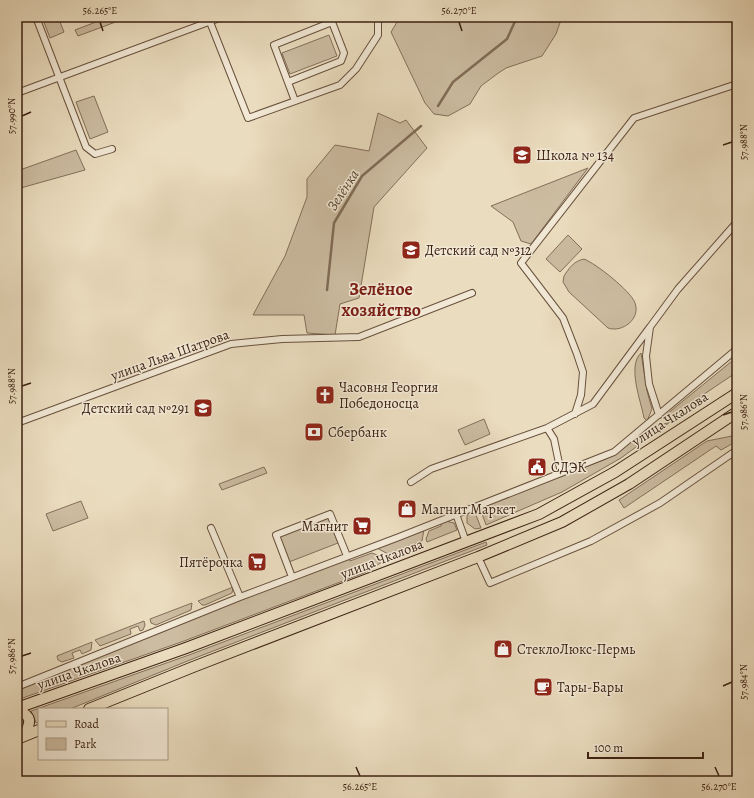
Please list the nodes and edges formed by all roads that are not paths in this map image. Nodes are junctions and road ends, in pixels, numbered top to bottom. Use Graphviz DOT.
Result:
graph roads {
  1 [pos="36,17"];
  2 [pos="222,17"];
  3 [pos="378,17"];
  4 [pos="209,19"];
  5 [pos="58,78"];
  6 [pos="288,82"];
  7 [pos="737,84"];
  8 [pos="17,93"];
  9 [pos="295,101"];
  10 [pos="112,150"];
  11 [pos="737,222"];
  12 [pos="472,293"];
  13 [pos="650,327"];
  14 [pos="737,349"];
  15 [pos="737,393"];
  16 [pos="737,412"];
  17 [pos="575,414"];
  18 [pos="659,414"];
  19 [pos="17,424"];
  20 [pos="548,428"];
  21 [pos="737,450"];
  22 [pos="561,473"];
  23 [pos="411,482"];
  24 [pos="456,514"];
  25 [pos="211,528"];
  26 [pos="466,542"];
  27 [pos="347,556"];
  28 [pos="478,557"];
  29 [pos="292,577"];
  30 [pos="240,597"];
  31 [pos="17,687"];
  32 [pos="91,708"];
  33 [pos="17,709"];
  34 [pos="38,730"];
  35 [pos="20,737"];
  1 -- 5 [label="street"];
  2 -- 4 [label="street"];
  3 -- 9 [label="street"];
  4 -- 5 [label="street"];
  4 -- 9 [label="street"];
  5 -- 8 [label="street"];
  5 -- 10 [label="street"];
  6 -- 6 [label="street"];
  6 -- 9 [label="street"];
  7 -- 17 [label="street"];
  11 -- 13 [label="street, улица Чкалова"];
  12 -- 19 [label="street, улица Льва Шатрова"];
  13 -- 17 [label="street"];
  13 -- 18 [label="street, улица Чкалова"];
  14 -- 18 [label="street"];
  15 -- 26 [label="main road, улица Чкалова"];
  16 -- 28 [label="main road"];
  17 -- 20 [label="street"];
  18 -- 22 [label="street"];
  20 -- 22 [label="street"];
  20 -- 23 [label="street"];
  21 -- 28 [label="street"];
  22 -- 24 [label="street"];
  24 -- 26 [label="street"];
  24 -- 27 [label="street"];
  25 -- 30 [label="street"];
  26 -- 33 [label="main road, улица Чкалова"];
  27 -- 29 [label="street"];
  27 -- 29 [label="street"];
  28 -- 32 [label="main road"];
  29 -- 30 [label="street"];
  30 -- 31 [label="street"];
  33 -- 35 [label="main road"];
  34 -- 35 [label="main road"];
}
